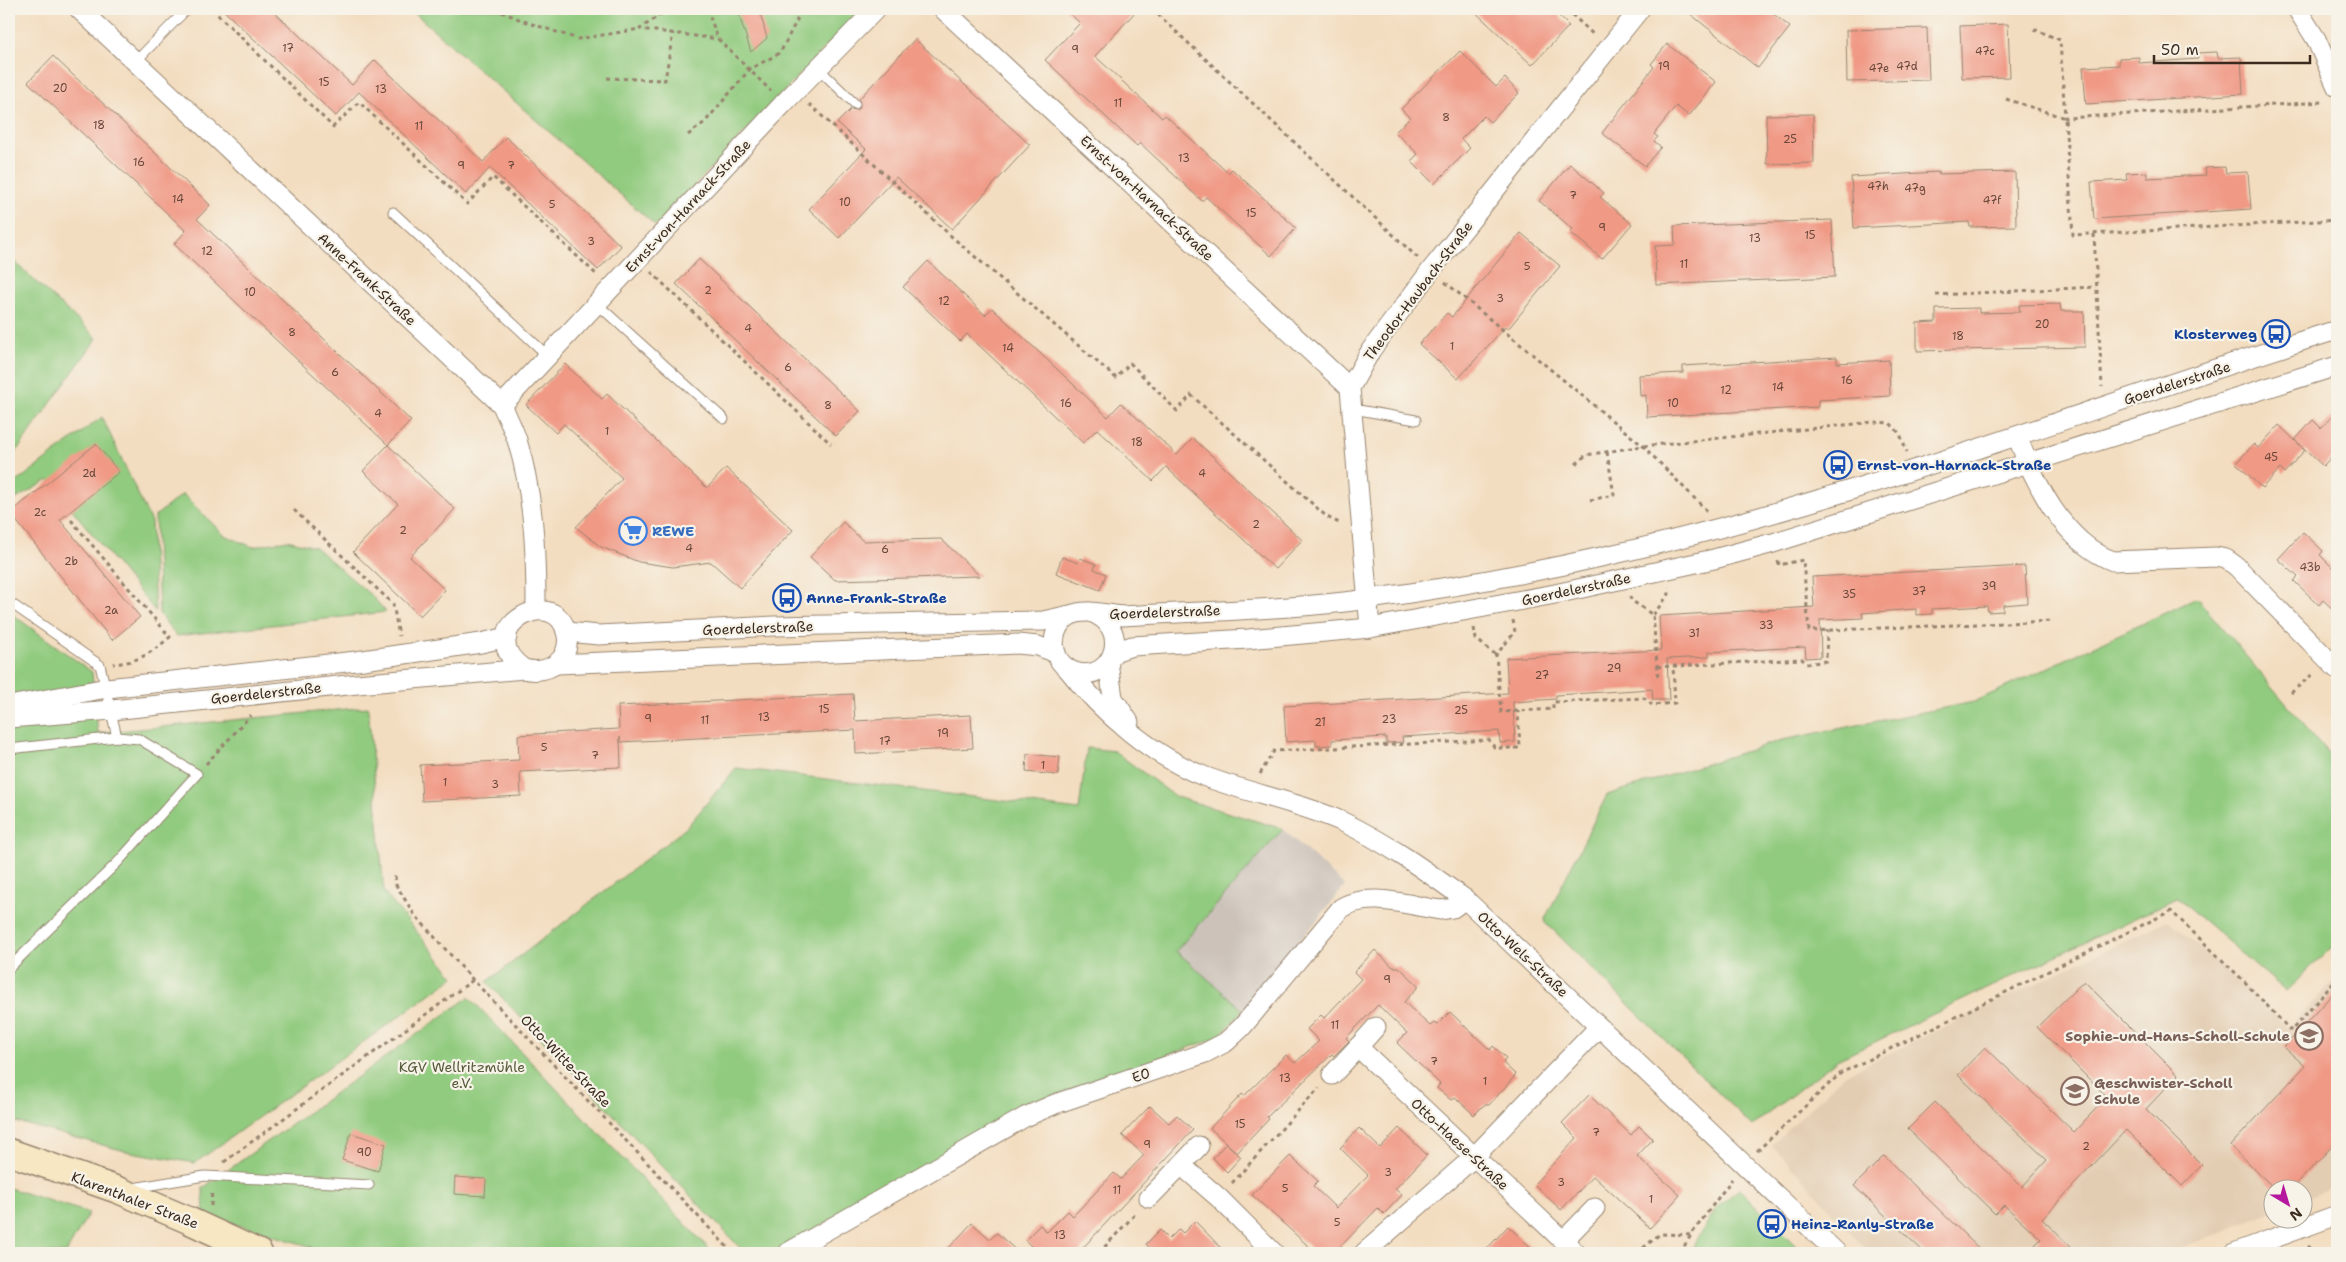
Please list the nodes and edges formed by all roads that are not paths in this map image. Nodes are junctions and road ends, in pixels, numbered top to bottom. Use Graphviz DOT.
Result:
graph roads {
  1 [pos="79,9"];
  2 [pos="187,9"];
  3 [pos="876,9"];
  4 [pos="943,9"];
  5 [pos="1640,9"];
  6 [pos="2297,9"];
  7 [pos="136,61"];
  8 [pos="818,68"];
  9 [pos="2332,94"];
  10 [pos="855,104"];
  11 [pos="393,212"];
  12 [pos="596,303"];
  13 [pos="2337,330"];
  14 [pos="548,356"];
  15 [pos="2337,366"];
  16 [pos="1350,388"];
  17 [pos="502,405"];
  18 [pos="1353,409"];
  19 [pos="724,419"];
  20 [pos="1416,420"];
  21 [pos="2017,436"];
  22 [pos="2027,463"];
  23 [pos="1368,599"];
  24 [pos="9,602"];
  25 [pos="536,610"];
  26 [pos="1090,612"];
  27 [pos="1070,615"];
  28 [pos="1370,628"];
  29 [pos="566,632"];
  30 [pos="507,637"];
  31 [pos="1111,657"];
  32 [pos="1061,661"];
  33 [pos="557,664"];
  34 [pos="2333,664"];
  35 [pos="524,669"];
  36 [pos="107,688"];
  37 [pos="9,706"];
  38 [pos="112,710"];
  39 [pos="9,718"];
  40 [pos="117,737"];
  41 [pos="1150,745"];
  42 [pos="9,749"];
  43 [pos="1465,900"];
  44 [pos="9,968"];
  45 [pos="1376,1027"];
  46 [pos="1599,1027"];
  47 [pos="1358,1047"];
  48 [pos="1332,1075"];
  49 [pos="1199,1146"];
  50 [pos="9,1152"];
  51 [pos="1474,1158"];
  52 [pos="1181,1165"];
  53 [pos="368,1185"];
  54 [pos="118,1190"];
  55 [pos="1149,1198"];
  56 [pos="1595,1208"];
  57 [pos="2337,1215"];
  58 [pos="1570,1247"];
  59 [pos="244,1250"];
  60 [pos="787,1253"];
  61 [pos="1274,1253"];
  62 [pos="1364,1253"];
  63 [pos="1837,1253"];
  64 [pos="2234,1253"];
  1 -- 7 [label="street, Anne-Frank-Straße"];
  2 -- 7 [label="lane"];
  3 -- 8 [label="street, Ernst-von-Harnack-Straße"];
  4 -- 16 [label="street, Ernst-von-Harnack-Straße"];
  5 -- 16 [label="street, Theodor-Haubach-Straße"];
  6 -- 9 [label="street"];
  7 -- 17 [label="street, Anne-Frank-Straße"];
  8 -- 10 [label="lane"];
  8 -- 12 [label="street, Ernst-von-Harnack-Straße"];
  11 -- 14 [label="lane"];
  12 -- 14 [label="street, Ernst-von-Harnack-Straße"];
  12 -- 19 [label="lane"];
  13 -- 21 [label="street, Goerdelerstraße"];
  14 -- 17 [label="street, Ernst-von-Harnack-Straße"];
  15 -- 22 [label="street, Goerdelerstraße"];
  16 -- 18 [label="street"];
  17 -- 25 [label="street, Anne-Frank-Straße"];
  18 -- 20 [label="lane"];
  18 -- 23 [label="street"];
  21 -- 22 [label="street"];
  21 -- 23 [label="street, Goerdelerstraße"];
  22 -- 28 [label="street, Goerdelerstraße"];
  22 -- 34 [label="street"];
  23 -- 26 [label="street, Goerdelerstraße"];
  23 -- 28 [label="street"];
  24 -- 36 [label="lane"];
  25 -- 29 [label="street"];
  25 -- 30 [label="street"];
  26 -- 27 [label="street, Goerdelerstraße"];
  26 -- 31 [label="street, Goerdelerstraße"];
  27 -- 29 [label="street, Goerdelerstraße"];
  27 -- 32 [label="street"];
  28 -- 31 [label="street, Goerdelerstraße"];
  29 -- 33 [label="street"];
  30 -- 35 [label="street"];
  30 -- 36 [label="street, Goerdelerstraße"];
  31 -- 32 [label="street, Goerdelerstraße"];
  31 -- 41 [label="street, Otto-Wels-Straße"];
  32 -- 33 [label="street, Goerdelerstraße"];
  32 -- 41 [label="street, Otto-Wels-Straße"];
  33 -- 35 [label="street, Goerdelerstraße"];
  35 -- 38 [label="street, Goerdelerstraße"];
  36 -- 37 [label="street, Goerdelerstraße"];
  36 -- 38 [label="lane"];
  38 -- 39 [label="street, Goerdelerstraße"];
  38 -- 40 [label="lane"];
  40 -- 42 [label="lane"];
  40 -- 44 [label="lane"];
  41 -- 43 [label="street, Otto-Wels-Straße"];
  43 -- 46 [label="street, Otto-Wels-Straße"];
  43 -- 60 [label="street, E0"];
  45 -- 47 [label="street"];
  46 -- 51 [label="street"];
  46 -- 63 [label="street, Otto-Wels-Straße"];
  47 -- 48 [label="street"];
  47 -- 51 [label="street, Otto-Haese-Straße"];
  49 -- 52 [label="street"];
  50 -- 54 [label="main road, Klarenthaler Straße"];
  51 -- 58 [label="street, Otto-Haese-Straße"];
  51 -- 62 [label="street"];
  52 -- 55 [label="street"];
  52 -- 61 [label="street"];
  53 -- 54 [label="lane"];
  54 -- 59 [label="main road, Klarenthaler Straße"];
  56 -- 58 [label="street, Otto-Haese-Straße"];
  57 -- 64 [label="street"];
}
